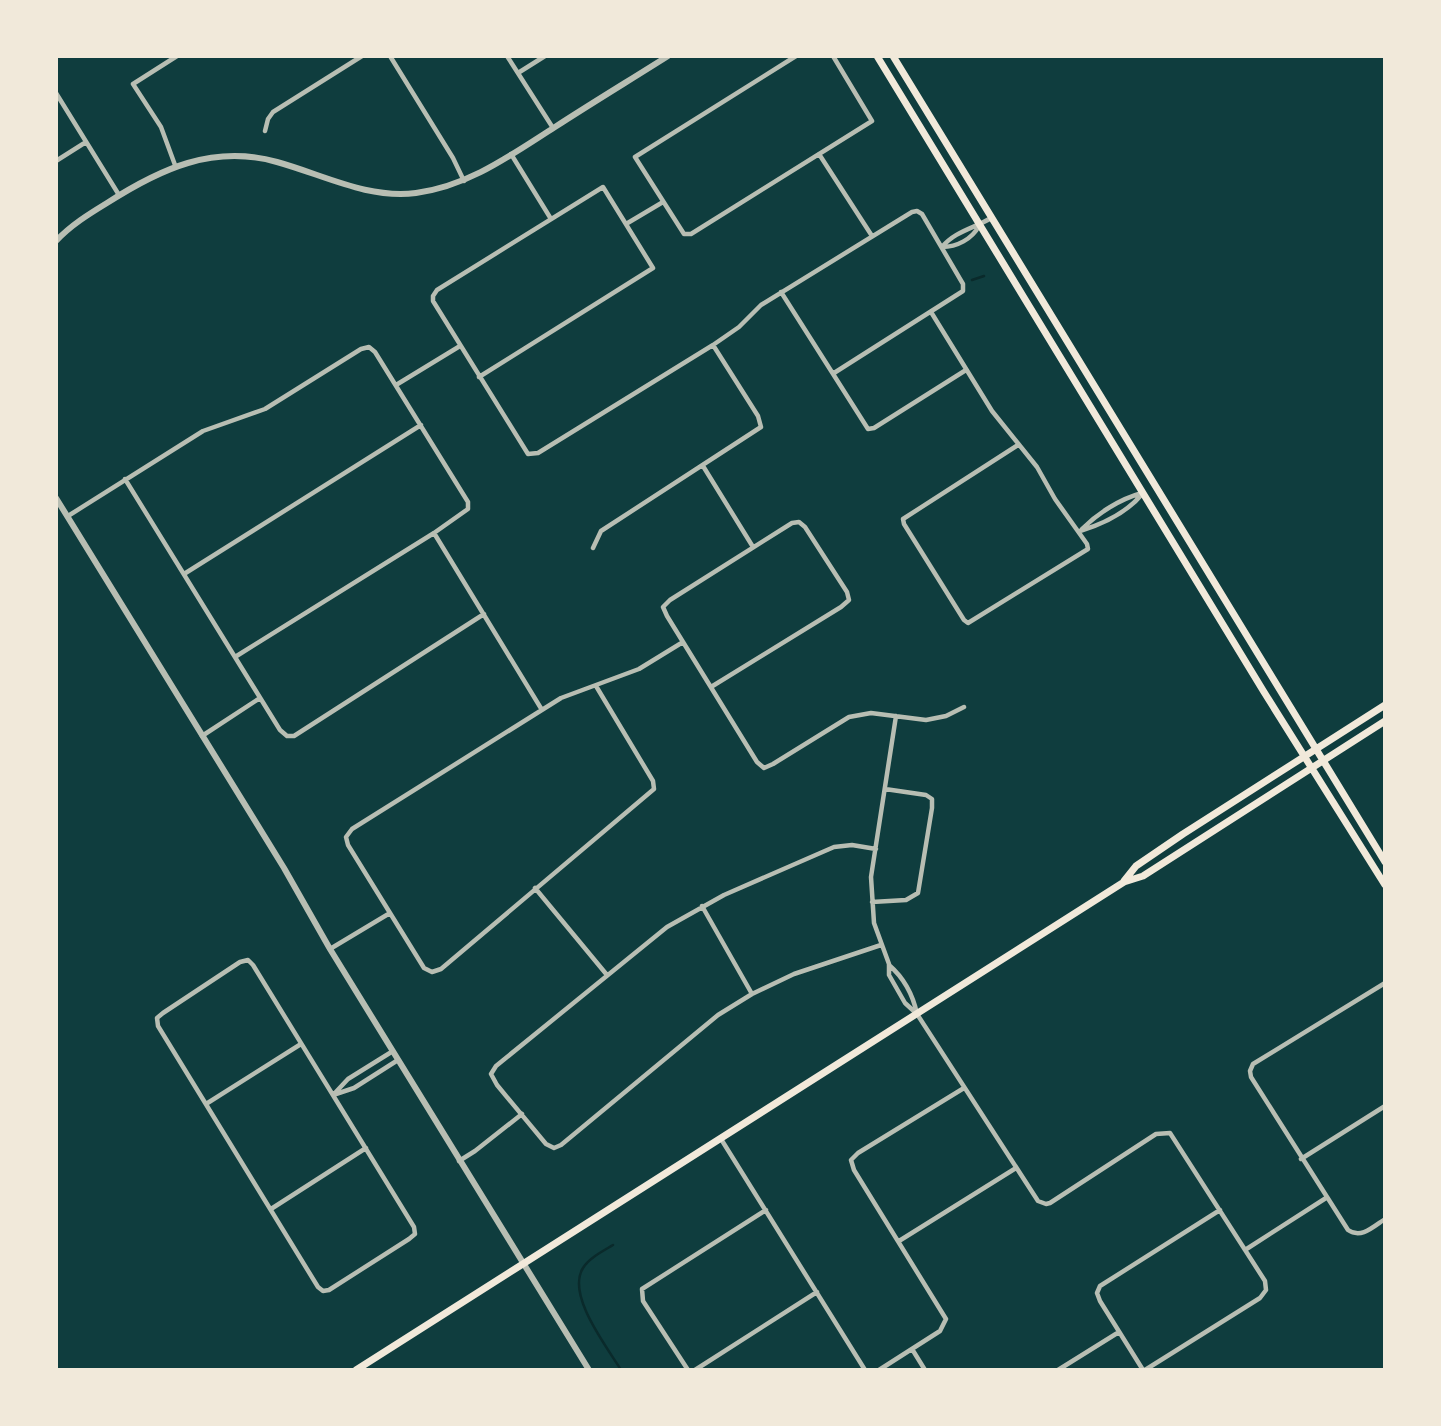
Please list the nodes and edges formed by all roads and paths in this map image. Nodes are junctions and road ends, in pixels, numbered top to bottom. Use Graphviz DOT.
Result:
graph roads {
  1 [pos="177,56"];
  2 [pos="362,56"];
  3 [pos="390,56"];
  4 [pos="507,56"];
  5 [pos="545,56"];
  6 [pos="667,56"];
  7 [pos="796,56"];
  8 [pos="833,56"];
  9 [pos="877,56"];
  10 [pos="892,56"];
  11 [pos="518,73"];
  12 [pos="56,93"];
  13 [pos="553,128"];
  14 [pos="265,131"];
  15 [pos="86,142"];
  16 [pos="511,154"];
  17 [pos="819,154"];
  18 [pos="56,161"];
  19 [pos="175,165"];
  20 [pos="464,181"];
  21 [pos="119,195"];
  22 [pos="663,202"];
  23 [pos="991,218"];
  24 [pos="551,219"];
  25 [pos="626,224"];
  26 [pos="980,225"];
  27 [pos="872,236"];
  28 [pos="56,241"];
  29 [pos="942,247"];
  30 [pos="781,292"];
  31 [pos="931,312"];
  32 [pos="713,345"];
  33 [pos="460,346"];
  34 [pos="966,370"];
  35 [pos="834,373"];
  36 [pos="479,377"];
  37 [pos="396,385"];
  38 [pos="421,425"];
  39 [pos="1018,445"];
  40 [pos="703,466"];
  41 [pos="125,479"];
  42 [pos="1143,492"];
  43 [pos="56,498"];
  44 [pos="1113,506"];
  45 [pos="1117,514"];
  46 [pos="68,516"];
  47 [pos="1079,531"];
  48 [pos="434,533"];
  49 [pos="753,547"];
  50 [pos="593,548"];
  51 [pos="1198,557"];
  52 [pos="1186,564"];
  53 [pos="184,574"];
  54 [pos="484,614"];
  55 [pos="683,642"];
  56 [pos="235,657"];
  57 [pos="597,686"];
  58 [pos="711,687"];
  59 [pos="260,698"];
  60 [pos="1385,705"];
  61 [pos="964,707"];
  62 [pos="542,710"];
  63 [pos="896,716"];
  64 [pos="1385,721"];
  65 [pos="202,736"];
  66 [pos="1315,748"];
  67 [pos="1304,756"];
  68 [pos="1322,761"];
  69 [pos="1311,768"];
  70 [pos="885,789"];
  71 [pos="876,849"];
  72 [pos="1385,862"];
  73 [pos="1124,882"];
  74 [pos="1385,886"];
  75 [pos="535,888"];
  76 [pos="872,902"];
  77 [pos="702,906"];
  78 [pos="390,913"];
  79 [pos="881,945"];
  80 [pos="330,949"];
  81 [pos="889,964"];
  82 [pos="607,975"];
  83 [pos="1385,983"];
  84 [pos="752,994"];
  85 [pos="917,1014"];
  86 [pos="301,1044"];
  87 [pos="393,1051"];
  88 [pos="398,1060"];
  89 [pos="360,1072"];
  90 [pos="366,1081"];
  91 [pos="964,1088"];
  92 [pos="333,1095"];
  93 [pos="206,1104"];
  94 [pos="1385,1106"];
  95 [pos="522,1114"];
  96 [pos="721,1139"];
  97 [pos="366,1148"];
  98 [pos="1301,1159"];
  99 [pos="459,1161"];
  100 [pos="1016,1168"];
  101 [pos="1326,1198"];
  102 [pos="271,1209"];
  103 [pos="766,1210"];
  104 [pos="1220,1210"];
  105 [pos="1385,1219"];
  106 [pos="899,1241"];
  107 [pos="1245,1250"];
  108 [pos="523,1265"];
  109 [pos="817,1292"];
  110 [pos="1119,1332"];
  111 [pos="912,1349"];
  112 [pos="356,1370"];
  113 [pos="589,1370"];
  114 [pos="688,1370"];
  115 [pos="695,1370"];
  116 [pos="865,1370"];
  117 [pos="879,1370"];
  118 [pos="925,1370"];
  119 [pos="1058,1370"];
  120 [pos="1144,1370"];
  1 -- 19 [label="street"];
  2 -- 14 [label="street"];
  3 -- 20 [label="street"];
  4 -- 11 [label="street"];
  5 -- 11 [label="street"];
  6 -- 13 [label="street"];
  7 -- 22 [label="street"];
  8 -- 17 [label="street"];
  9 -- 26 [label="main road"];
  10 -- 23 [label="main road"];
  11 -- 13 [label="street"];
  12 -- 15 [label="street"];
  13 -- 16 [label="street"];
  15 -- 18 [label="street"];
  15 -- 21 [label="street"];
  16 -- 20 [label="street"];
  16 -- 24 [label="street"];
  17 -- 22 [label="street"];
  17 -- 27 [label="street"];
  19 -- 20 [label="street"];
  19 -- 21 [label="street"];
  21 -- 28 [label="street"];
  22 -- 25 [label="street"];
  23 -- 26 [label="street"];
  23 -- 51 [label="main road"];
  24 -- 25 [label="street"];
  24 -- 33 [label="street"];
  25 -- 36 [label="street"];
  26 -- 29 [label="street"];
  26 -- 42 [label="main road"];
  27 -- 29 [label="street"];
  27 -- 30 [label="street"];
  29 -- 31 [label="street"];
  30 -- 32 [label="street"];
  30 -- 35 [label="street"];
  31 -- 34 [label="street"];
  31 -- 35 [label="street"];
  32 -- 36 [label="street"];
  32 -- 40 [label="street"];
  33 -- 36 [label="street"];
  33 -- 37 [label="street"];
  34 -- 35 [label="street"];
  34 -- 39 [label="street"];
  37 -- 38 [label="street"];
  37 -- 41 [label="street"];
  38 -- 48 [label="street"];
  38 -- 53 [label="street"];
  39 -- 47 [label="street"];
  39 -- 47 [label="street"];
  40 -- 49 [label="street"];
  40 -- 50 [label="street"];
  41 -- 46 [label="street"];
  41 -- 53 [label="street"];
  42 -- 44 [label="street"];
  42 -- 45 [label="street"];
  42 -- 52 [label="main road"];
  43 -- 46 [label="street"];
  44 -- 45 [label="street"];
  44 -- 47 [label="street"];
  45 -- 47 [label="street"];
  46 -- 65 [label="street"];
  48 -- 54 [label="street"];
  48 -- 56 [label="street"];
  49 -- 55 [label="street"];
  49 -- 58 [label="street"];
  51 -- 52 [label="main road"];
  51 -- 66 [label="main road"];
  52 -- 67 [label="main road"];
  53 -- 56 [label="street"];
  54 -- 59 [label="street"];
  54 -- 62 [label="street"];
  55 -- 57 [label="street"];
  55 -- 58 [label="street"];
  56 -- 59 [label="street"];
  57 -- 62 [label="street"];
  57 -- 75 [label="street"];
  58 -- 63 [label="street"];
  59 -- 65 [label="street"];
  60 -- 66 [label="main road"];
  61 -- 63 [label="street"];
  62 -- 78 [label="street"];
  63 -- 70 [label="street"];
  64 -- 68 [label="main road"];
  65 -- 80 [label="street"];
  66 -- 67 [label="main road"];
  66 -- 68 [label="main road"];
  67 -- 69 [label="main road"];
  67 -- 73 [label="main road"];
  68 -- 69 [label="main road"];
  68 -- 72 [label="main road"];
  69 -- 73 [label="main road"];
  69 -- 74 [label="main road"];
  70 -- 71 [label="street"];
  70 -- 76 [label="street"];
  71 -- 76 [label="street"];
  71 -- 77 [label="street"];
  73 -- 85 [label="main road"];
  75 -- 78 [label="street"];
  75 -- 82 [label="street"];
  76 -- 79 [label="street"];
  77 -- 82 [label="street"];
  77 -- 84 [label="street"];
  78 -- 80 [label="street"];
  79 -- 81 [label="street"];
  79 -- 84 [label="street"];
  80 -- 87 [label="street"];
  81 -- 85 [label="street"];
  81 -- 85 [label="street"];
  82 -- 95 [label="street"];
  83 -- 98 [label="street"];
  84 -- 95 [label="street"];
  85 -- 91 [label="street"];
  85 -- 96 [label="main road"];
  86 -- 92 [label="street"];
  86 -- 93 [label="street"];
  86 -- 93 [label="street"];
  87 -- 88 [label="street"];
  87 -- 89 [label="street"];
  88 -- 90 [label="street"];
  88 -- 99 [label="street"];
  89 -- 90 [label="street"];
  89 -- 92 [label="street"];
  90 -- 92 [label="street"];
  91 -- 100 [label="street"];
  91 -- 106 [label="street"];
  92 -- 97 [label="street"];
  93 -- 102 [label="street"];
  94 -- 98 [label="street"];
  95 -- 99 [label="street"];
  96 -- 103 [label="street"];
  96 -- 108 [label="main road"];
  97 -- 102 [label="street"];
  97 -- 102 [label="street"];
  98 -- 101 [label="street"];
  99 -- 108 [label="street"];
  100 -- 104 [label="street"];
  100 -- 106 [label="street"];
  101 -- 105 [label="street"];
  101 -- 107 [label="street"];
  103 -- 109 [label="street"];
  103 -- 114 [label="street"];
  104 -- 107 [label="street"];
  104 -- 110 [label="street"];
  106 -- 111 [label="street"];
  107 -- 120 [label="street"];
  108 -- 112 [label="main road"];
  108 -- 113 [label="street"];
  109 -- 115 [label="street"];
  109 -- 116 [label="street"];
  110 -- 119 [label="street"];
  110 -- 120 [label="street"];
  111 -- 117 [label="street"];
  111 -- 118 [label="street"];
}
